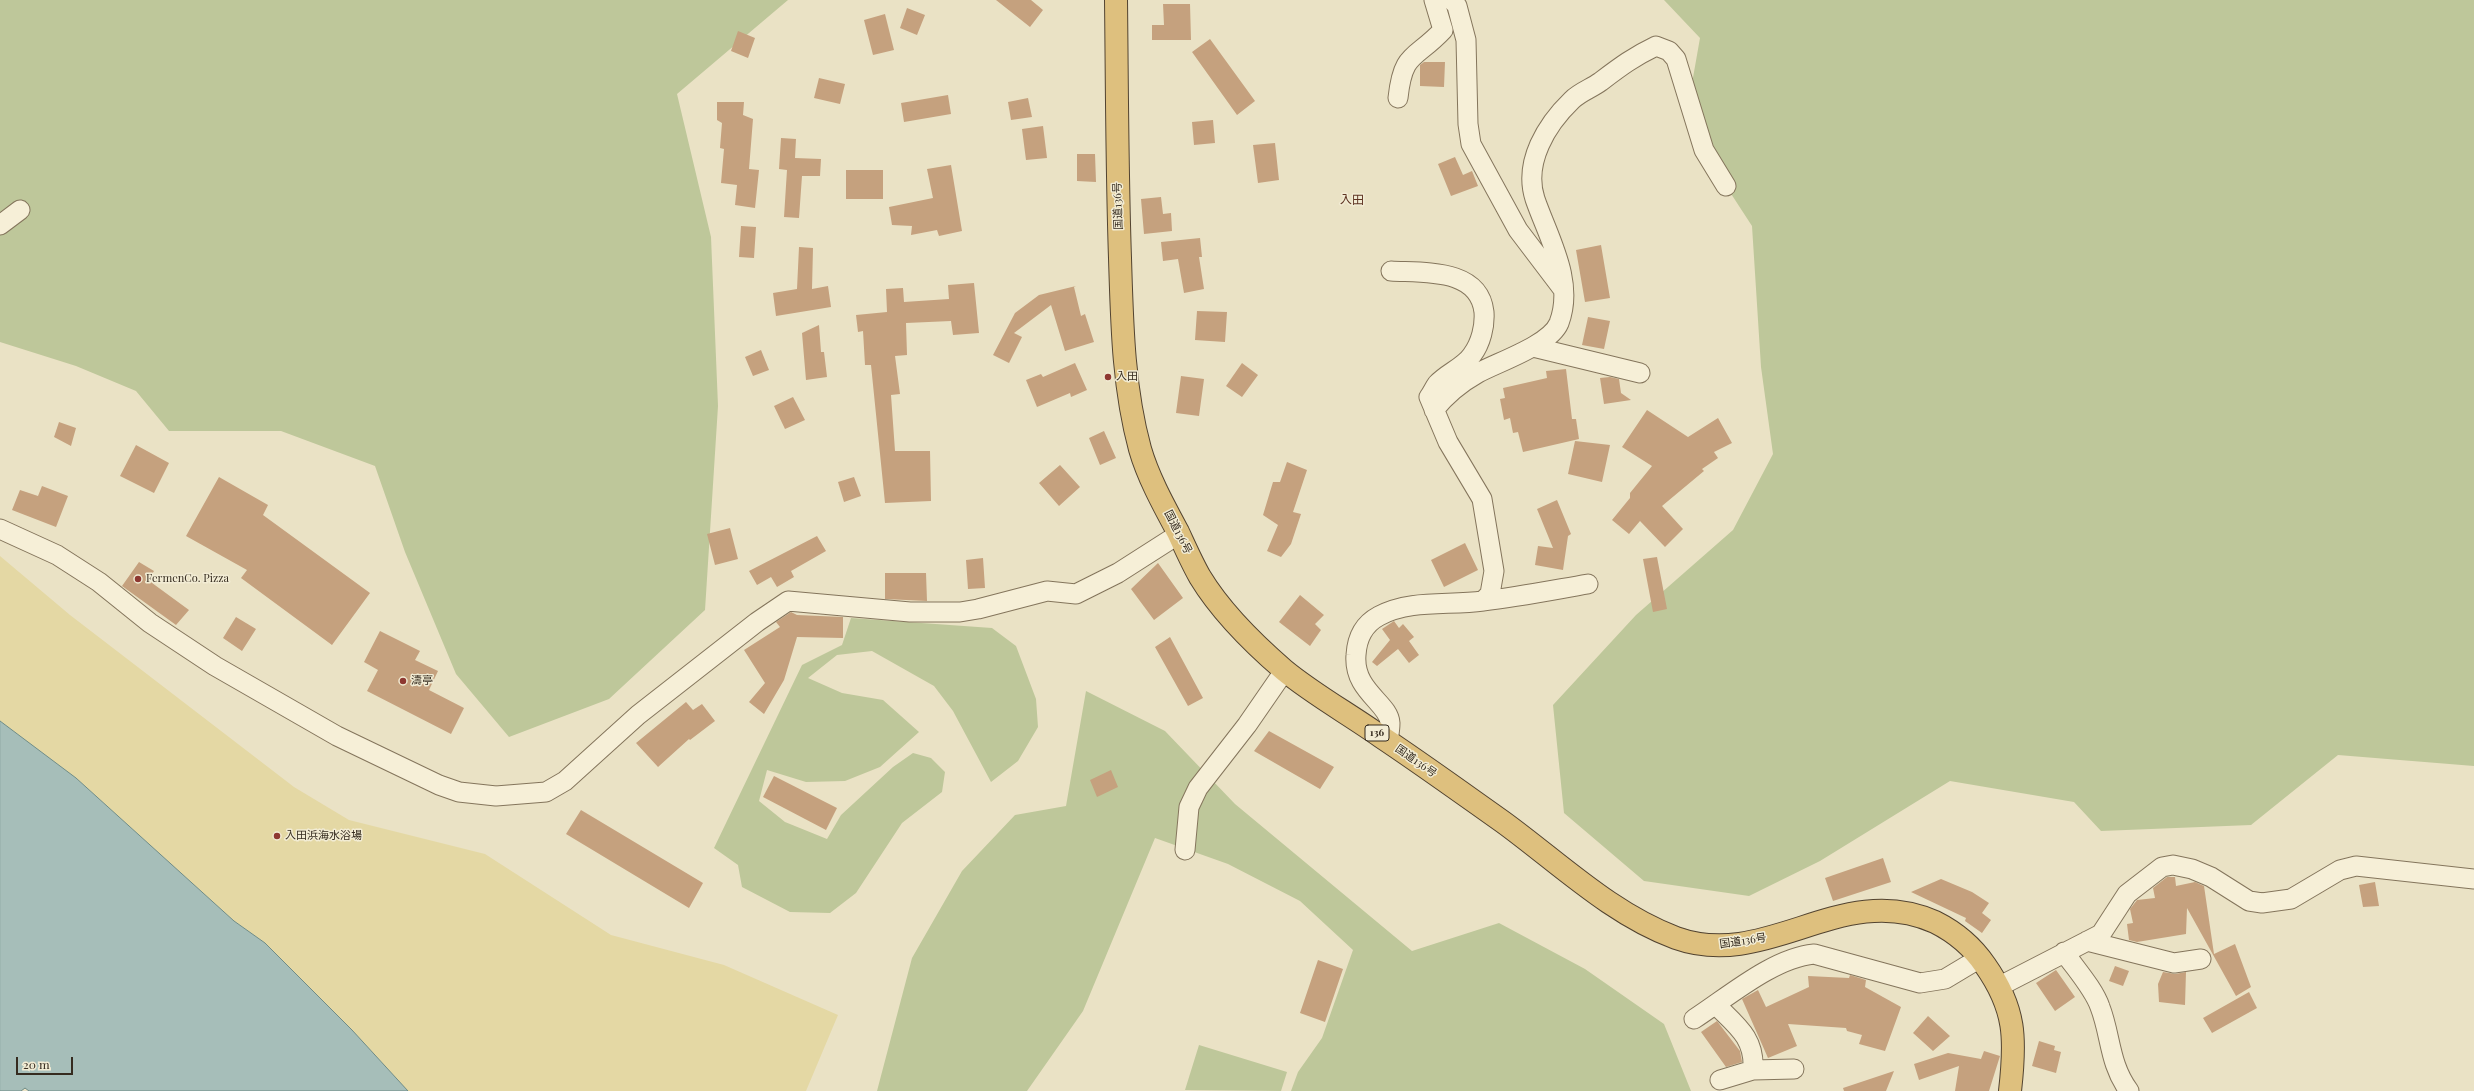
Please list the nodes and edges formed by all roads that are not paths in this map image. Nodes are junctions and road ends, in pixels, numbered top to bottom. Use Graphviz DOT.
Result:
graph roads {
  1 [pos="1116,0"];
  2 [pos="1434,0"];
  3 [pos="1452,0"];
  4 [pos="1398,98"];
  5 [pos="1726,186"];
  6 [pos="20,210"];
  7 [pos="0,224"];
  8 [pos="1391,271"];
  9 [pos="1562,288"];
  10 [pos="1533,347"];
  11 [pos="1640,373"];
  12 [pos="1434,410"];
  13 [pos="0,529"];
  14 [pos="1179,534"];
  15 [pos="1588,584"];
  16 [pos="1483,601"];
  17 [pos="1284,670"];
  18 [pos="1388,741"];
  19 [pos="1185,850"];
  20 [pos="2474,879"];
  21 [pos="2087,941"];
  22 [pos="2064,952"];
  23 [pos="1980,958"];
  24 [pos="2201,959"];
  25 [pos="2000,986"];
  26 [pos="1716,1005"];
  27 [pos="1694,1019"];
  28 [pos="1794,1069"];
  29 [pos="1753,1070"];
  30 [pos="1720,1080"];
  31 [pos="2010,1091"];
  32 [pos="2129,1091"];
  1 -- 14 [label="highway, 国道136号 / 136"];
  2 -- 4 [label="street"];
  3 -- 9 [label="street"];
  5 -- 9 [label="street"];
  6 -- 7 [label="street"];
  8 -- 12 [label="street"];
  9 -- 10 [label="street"];
  10 -- 11 [label="street"];
  10 -- 12 [label="street"];
  12 -- 16 [label="street"];
  13 -- 14 [label="street"];
  14 -- 17 [label="highway, 国道136号 / 136"];
  15 -- 16 [label="street"];
  16 -- 18 [label="street"];
  17 -- 18 [label="highway, 国道136号 / 136"];
  17 -- 19 [label="street"];
  18 -- 23 [label="highway, 国道136号 / 136"];
  20 -- 21 [label="street"];
  21 -- 22 [label="street"];
  21 -- 24 [label="street"];
  22 -- 25 [label="street"];
  22 -- 32 [label="street"];
  23 -- 25 [label="highway, 国道136号 / 136"];
  23 -- 26 [label="street"];
  25 -- 31 [label="highway, 国道136号 / 136"];
  26 -- 27 [label="street"];
  26 -- 29 [label="street"];
  28 -- 29 [label="street"];
  29 -- 30 [label="street"];
}
